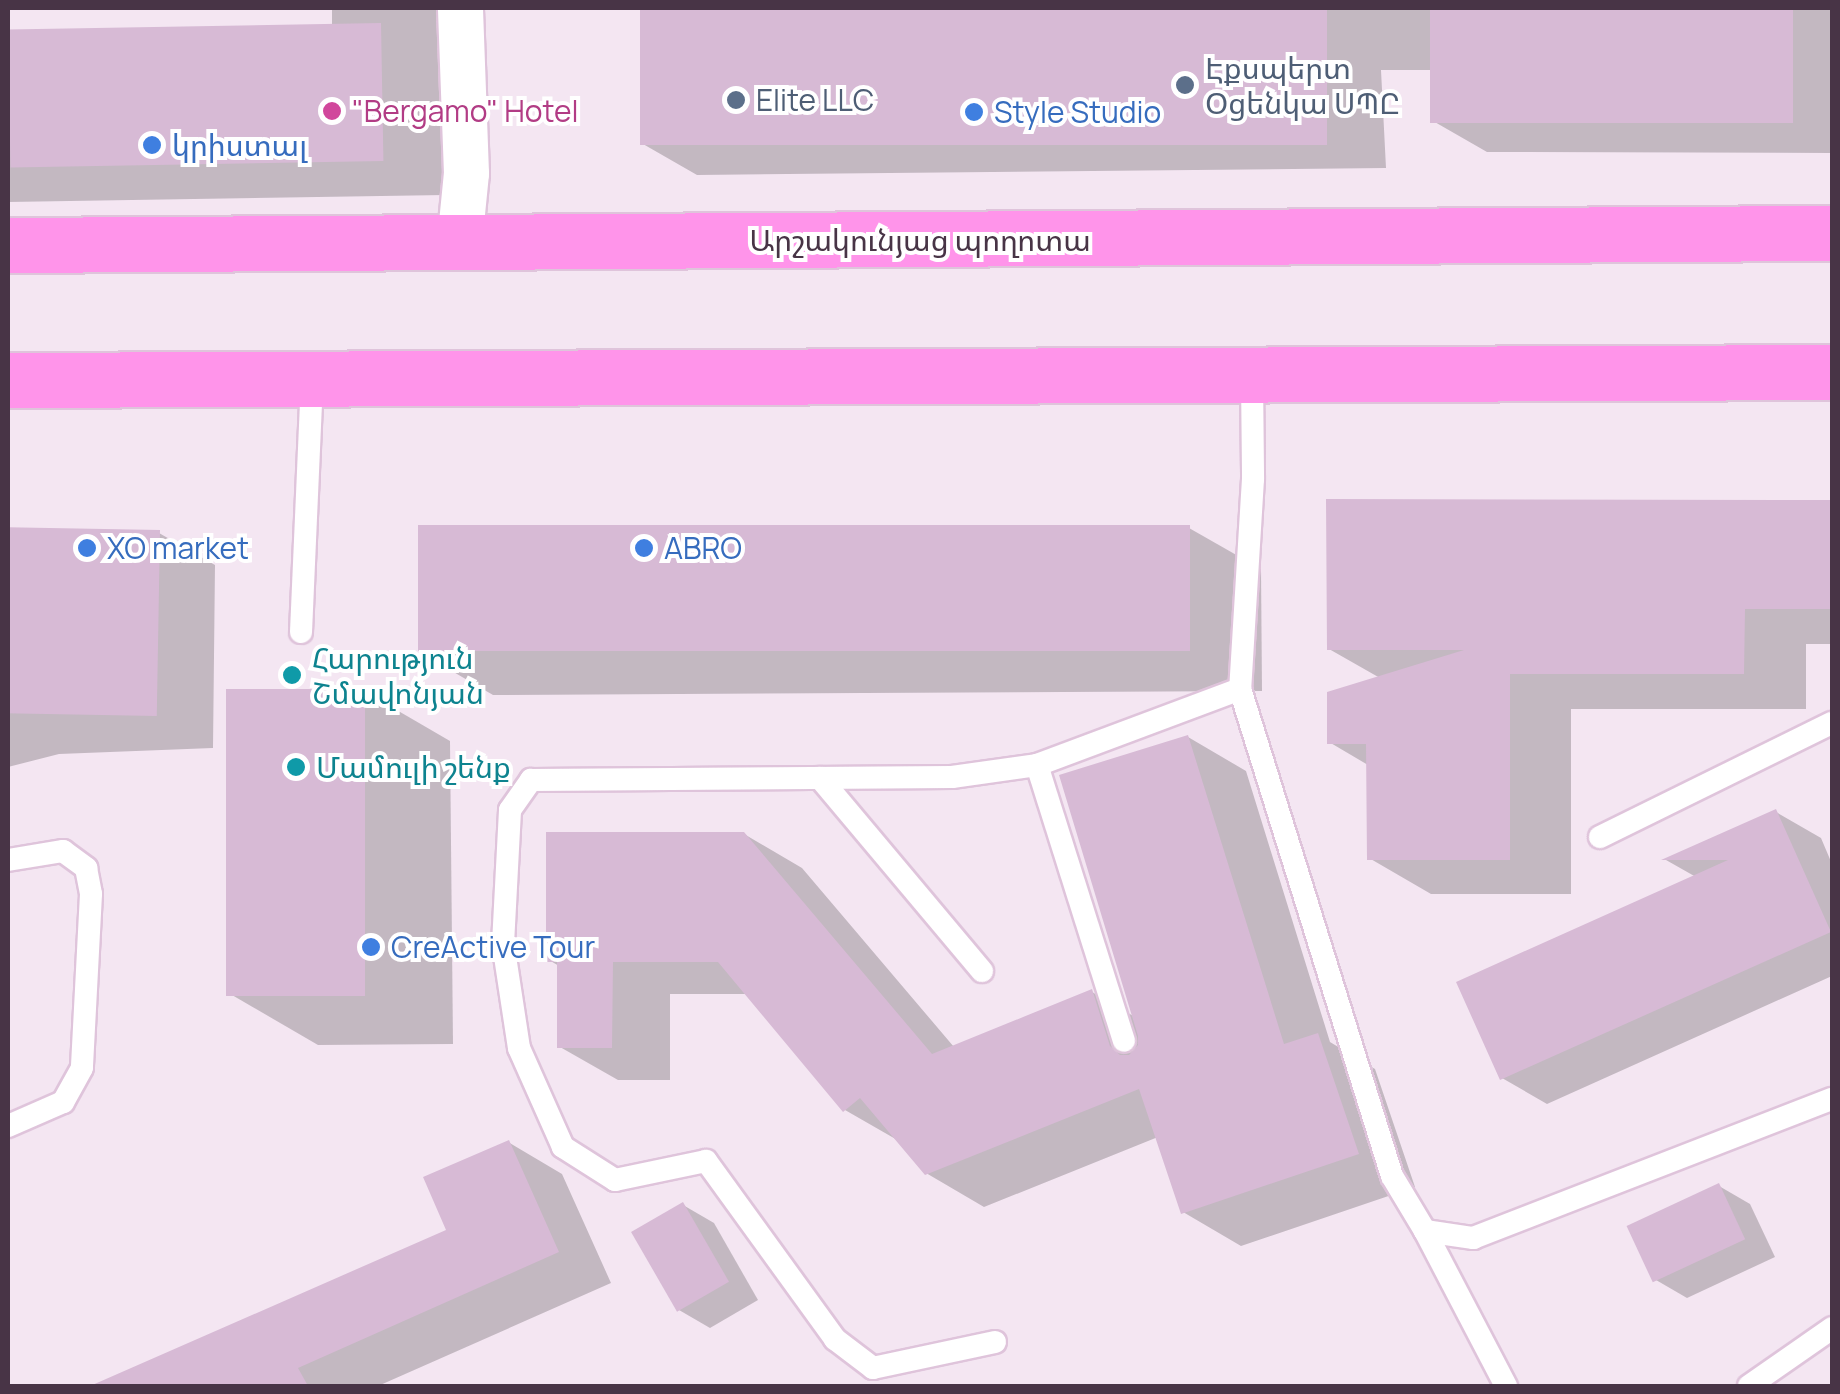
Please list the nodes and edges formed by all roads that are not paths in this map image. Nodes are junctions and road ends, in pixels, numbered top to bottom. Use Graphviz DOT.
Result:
graph roads {
  1 [pos="460,8"];
  2 [pos="1832,233"];
  3 [pos="459,243"];
  4 [pos="8,245"];
  5 [pos="1832,372"];
  6 [pos="1252,377"];
  7 [pos="312,378"];
  8 [pos="8,380"];
  9 [pos="301,632"];
  10 [pos="1240,689"];
  11 [pos="1832,723"];
  12 [pos="1037,764"];
  13 [pos="820,778"];
  14 [pos="1600,837"];
  15 [pos="8,860"];
  16 [pos="982,971"];
  17 [pos="1124,1041"];
  18 [pos="1832,1100"];
  19 [pos="8,1126"];
  20 [pos="1425,1231"];
  21 [pos="1832,1328"];
  22 [pos="995,1342"];
  23 [pos="1506,1386"];
  24 [pos="1749,1386"];
  1 -- 3 [label="street"];
  2 -- 3 [label="main road, Արշակունյաց պողոտա"];
  3 -- 4 [label="main road, Արշակունյաց պողոտա"];
  5 -- 6 [label="main road"];
  6 -- 7 [label="main road"];
  6 -- 10 [label="lane"];
  7 -- 8 [label="main road"];
  7 -- 9 [label="lane"];
  10 -- 12 [label="lane"];
  10 -- 20 [label="lane"];
  11 -- 14 [label="lane"];
  12 -- 13 [label="lane"];
  12 -- 17 [label="lane"];
  13 -- 16 [label="lane"];
  13 -- 22 [label="lane"];
  15 -- 19 [label="lane"];
  18 -- 20 [label="lane"];
  20 -- 23 [label="lane"];
  21 -- 24 [label="lane"];
}
